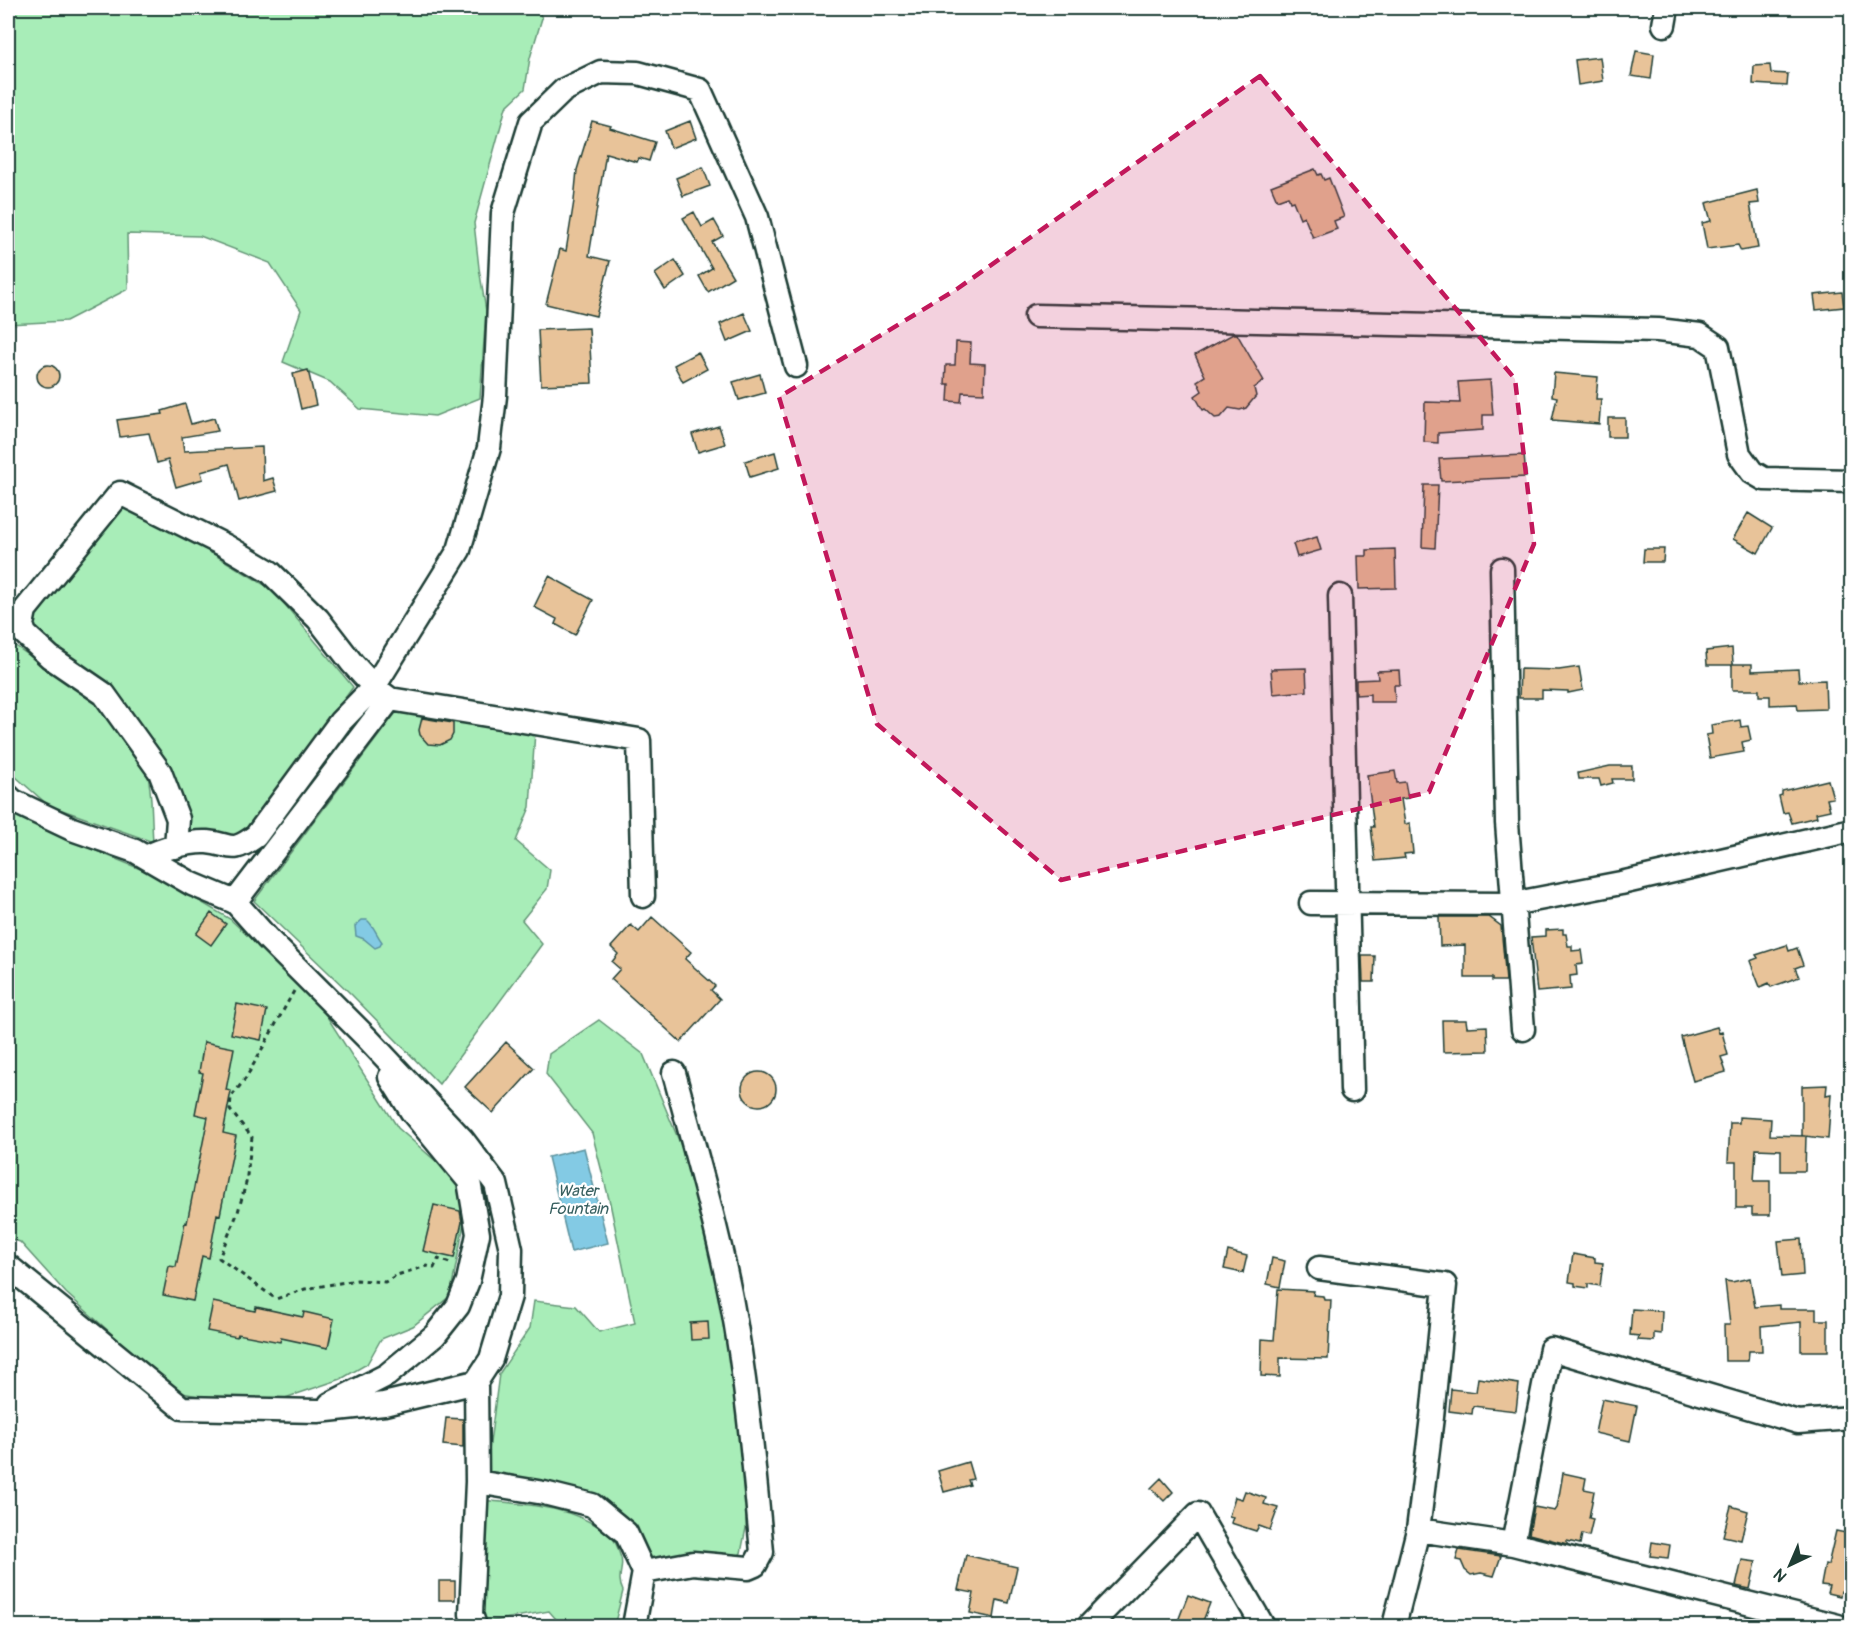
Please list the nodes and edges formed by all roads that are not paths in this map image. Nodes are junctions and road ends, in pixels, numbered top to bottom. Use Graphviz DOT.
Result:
graph roads {
  1 [pos="1036,316"];
  2 [pos="796,366"];
  3 [pos="1851,481"];
  4 [pos="1502,568"];
  5 [pos="1340,596"];
  6 [pos="382,693"];
  7 [pos="8,796"];
  8 [pos="1851,830"];
  9 [pos="176,847"];
  10 [pos="146,857"];
  11 [pos="643,896"];
  12 [pos="235,902"];
  13 [pos="1311,903"];
  14 [pos="1346,903"];
  15 [pos="1512,904"];
  16 [pos="1523,1029"];
  17 [pos="368,1039"];
  18 [pos="674,1073"];
  19 [pos="1352,1090"];
  20 [pos="8,1266"];
  21 [pos="1319,1268"];
  22 [pos="476,1382"];
  23 [pos="318,1411"];
  24 [pos="1851,1418"];
  25 [pos="477,1482"];
  26 [pos="1418,1530"];
  27 [pos="1513,1544"];
  28 [pos="644,1572"];
  29 [pos="475,1626"];
  30 [pos="634,1626"];
  31 [pos="1089,1626"];
  32 [pos="1263,1626"];
  33 [pos="1394,1626"];
  34 [pos="1838,1626"];
  1 -- 3 [label="street"];
  2 -- 6 [label="street"];
  4 -- 15 [label="street"];
  5 -- 14 [label="street"];
  6 -- 9 [label="street"];
  6 -- 9 [label="street"];
  6 -- 11 [label="street"];
  6 -- 12 [label="street"];
  7 -- 10 [label="street"];
  8 -- 15 [label="street"];
  9 -- 10 [label="street"];
  10 -- 12 [label="street"];
  12 -- 17 [label="street"];
  13 -- 14 [label="street"];
  14 -- 15 [label="street"];
  14 -- 19 [label="street"];
  15 -- 16 [label="street"];
  17 -- 22 [label="street"];
  17 -- 23 [label="street"];
  18 -- 28 [label="street"];
  20 -- 23 [label="street"];
  21 -- 26 [label="street"];
  22 -- 23 [label="street"];
  22 -- 25 [label="street"];
  24 -- 27 [label="street"];
  25 -- 28 [label="street"];
  25 -- 29 [label="street"];
  26 -- 27 [label="street"];
  26 -- 33 [label="street"];
  27 -- 34 [label="street"];
  28 -- 30 [label="street"];
  31 -- 32 [label="street"];
}
